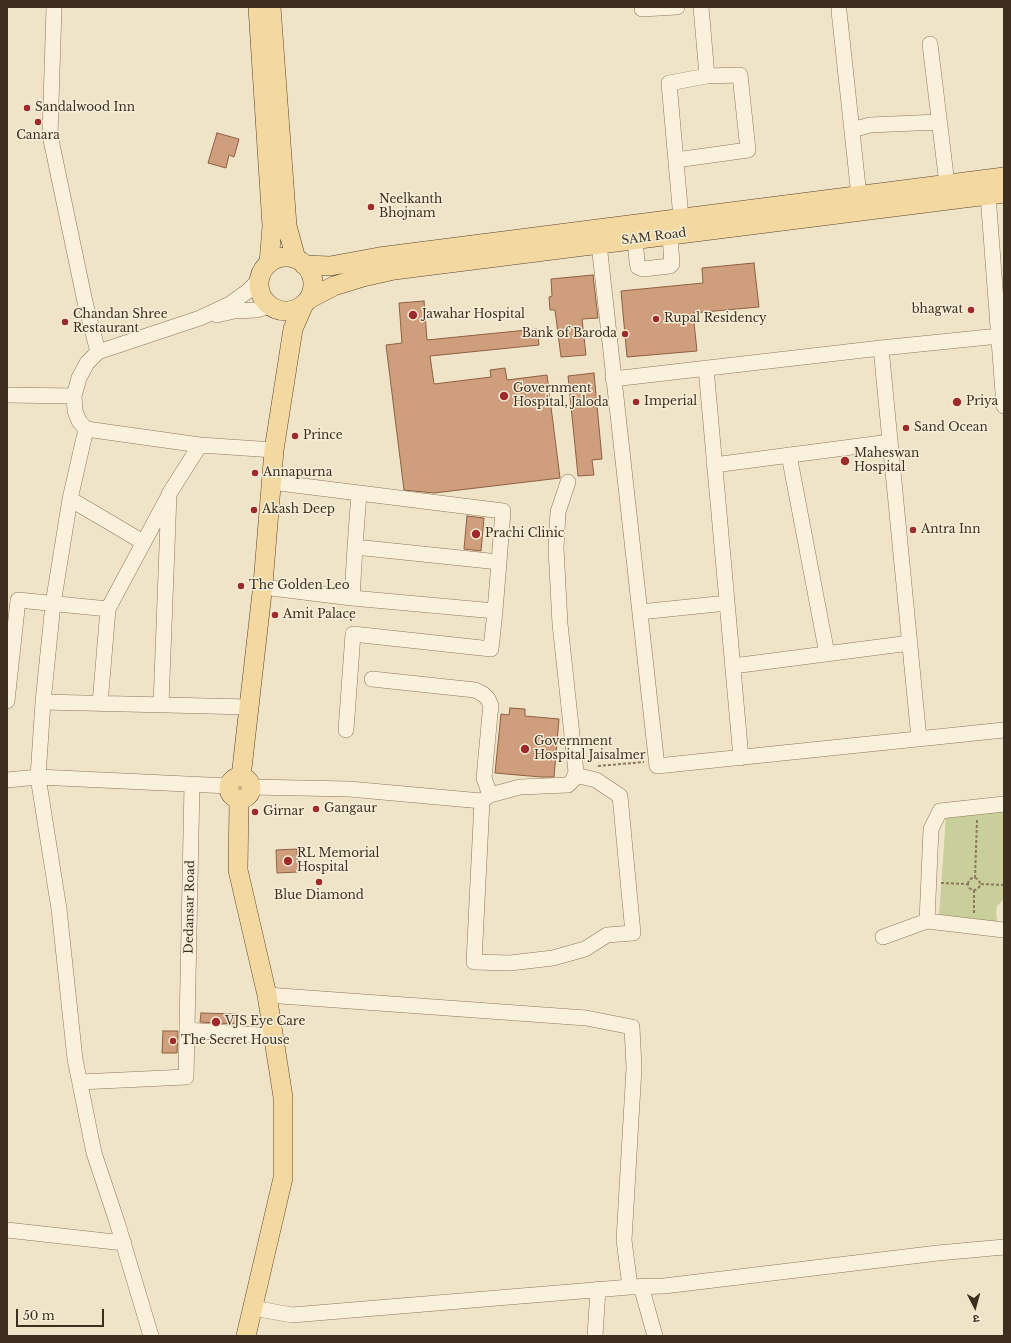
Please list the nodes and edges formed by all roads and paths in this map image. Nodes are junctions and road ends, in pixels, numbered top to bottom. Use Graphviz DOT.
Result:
graph roads {
  1 [pos="54,7"];
  2 [pos="258,7"];
  3 [pos="271,7"];
  4 [pos="677,7"];
  5 [pos="701,7"];
  6 [pos="642,8"];
  7 [pos="839,12"];
  8 [pos="930,44"];
  9 [pos="707,76"];
  10 [pos="939,122"];
  11 [pos="852,130"];
  12 [pos="676,160"];
  13 [pos="1004,177"];
  14 [pos="947,184"];
  15 [pos="996,194"];
  16 [pos="859,196"];
  17 [pos="681,218"];
  18 [pos="670,235"];
  19 [pos="635,239"];
  20 [pos="599,244"];
  21 [pos="300,262"];
  22 [pos="269,263"];
  23 [pos="258,281"];
  24 [pos="306,303"];
  25 [pos="269,306"];
  26 [pos="200,318"];
  27 [pos="293,329"];
  28 [pos="999,336"];
  29 [pos="881,348"];
  30 [pos="98,352"];
  31 [pos="706,368"];
  32 [pos="613,379"];
  33 [pos="7,395"];
  34 [pos="74,396"];
  35 [pos="1004,406"];
  36 [pos="86,429"];
  37 [pos="890,442"];
  38 [pos="200,445"];
  39 [pos="274,450"];
  40 [pos="789,455"];
  41 [pos="714,465"];
  42 [pos="271,482"];
  43 [pos="568,482"];
  44 [pos="359,493"];
  45 [pos="169,494"];
  46 [pos="70,499"];
  47 [pos="143,542"];
  48 [pos="355,547"];
  49 [pos="499,562"];
  50 [pos="263,587"];
  51 [pos="352,598"];
  52 [pos="727,603"];
  53 [pos="53,604"];
  54 [pos="108,609"];
  55 [pos="495,611"];
  56 [pos="640,612"];
  57 [pos="353,634"];
  58 [pos="910,643"];
  59 [pos="827,654"];
  60 [pos="733,666"];
  61 [pos="372,679"];
  62 [pos="7,701"];
  63 [pos="43,702"];
  64 [pos="100,704"];
  65 [pos="161,705"];
  66 [pos="249,707"];
  67 [pos="346,730"];
  68 [pos="1004,730"];
  69 [pos="919,739"];
  70 [pos="741,758"];
  71 [pos="657,760"];
  72 [pos="598,766"];
  73 [pos="575,775"];
  74 [pos="38,777"];
  75 [pos="7,780"];
  76 [pos="192,784"];
  77 [pos="240,787"];
  78 [pos="486,798"];
  79 [pos="1004,804"];
  80 [pos="977,807"];
  81 [pos="975,878"];
  82 [pos="928,882"];
  83 [pos="968,884"];
  84 [pos="981,884"];
  85 [pos="1004,885"];
  86 [pos="974,890"];
  87 [pos="927,921"];
  88 [pos="973,927"];
  89 [pos="1004,930"];
  90 [pos="883,937"];
  91 [pos="267,995"];
  92 [pos="187,1030"];
  93 [pos="274,1036"];
  94 [pos="80,1082"];
  95 [pos="7,1230"];
  96 [pos="124,1243"];
  97 [pos="1004,1247"];
  98 [pos="635,1286"];
  99 [pos="598,1289"];
  100 [pos="253,1308"];
  101 [pos="151,1336"];
  102 [pos="246,1336"];
  103 [pos="595,1336"];
  104 [pos="655,1336"];
  1 -- 30 [label="street"];
  2 -- 22 [label="main road"];
  3 -- 21 [label="main road"];
  4 -- 6 [label="street"];
  5 -- 9 [label="street"];
  7 -- 11 [label="street"];
  8 -- 10 [label="street"];
  9 -- 12 [label="street"];
  9 -- 12 [label="street"];
  10 -- 11 [label="street"];
  10 -- 14 [label="street"];
  11 -- 16 [label="street"];
  12 -- 17 [label="street"];
  13 -- 14 [label="main road"];
  14 -- 16 [label="main road"];
  15 -- 18 [label="main road, SAM Road"];
  15 -- 28 [label="street"];
  16 -- 17 [label="main road"];
  17 -- 21 [label="main road"];
  18 -- 19 [label="main road, SAM Road"];
  18 -- 19 [label="street"];
  19 -- 20 [label="main road, SAM Road"];
  20 -- 24 [label="main road, SAM Road"];
  20 -- 32 [label="street"];
  21 -- 22 [label="main road"];
  21 -- 24 [label="main road"];
  22 -- 23 [label="main road"];
  23 -- 25 [label="main road"];
  23 -- 26 [label="street"];
  24 -- 25 [label="main road"];
  24 -- 27 [label="main road"];
  25 -- 26 [label="street"];
  25 -- 27 [label="main road"];
  26 -- 30 [label="street"];
  27 -- 39 [label="main road"];
  28 -- 29 [label="street"];
  28 -- 35 [label="street"];
  29 -- 31 [label="street"];
  29 -- 37 [label="street"];
  30 -- 34 [label="street"];
  31 -- 32 [label="street"];
  31 -- 41 [label="street"];
  32 -- 56 [label="street"];
  33 -- 34 [label="street"];
  34 -- 36 [label="street"];
  36 -- 38 [label="street"];
  36 -- 46 [label="street"];
  37 -- 40 [label="street"];
  37 -- 58 [label="street"];
  38 -- 39 [label="street"];
  38 -- 45 [label="street"];
  39 -- 42 [label="main road"];
  40 -- 41 [label="street"];
  40 -- 59 [label="street"];
  41 -- 52 [label="street"];
  42 -- 44 [label="street"];
  42 -- 50 [label="main road"];
  43 -- 73 [label="street"];
  44 -- 48 [label="street"];
  44 -- 49 [label="street"];
  45 -- 47 [label="street"];
  45 -- 65 [label="street"];
  46 -- 47 [label="street"];
  46 -- 53 [label="street"];
  47 -- 54 [label="street"];
  48 -- 49 [label="street"];
  48 -- 51 [label="street"];
  49 -- 55 [label="street"];
  50 -- 51 [label="street"];
  50 -- 66 [label="main road"];
  51 -- 55 [label="street"];
  51 -- 57 [label="path"];
  52 -- 56 [label="street"];
  52 -- 60 [label="street"];
  53 -- 54 [label="street"];
  53 -- 62 [label="street"];
  53 -- 63 [label="street"];
  54 -- 64 [label="street"];
  55 -- 57 [label="street"];
  56 -- 71 [label="street"];
  57 -- 67 [label="street"];
  58 -- 59 [label="street"];
  58 -- 69 [label="street"];
  59 -- 60 [label="street"];
  60 -- 70 [label="street"];
  61 -- 78 [label="street"];
  63 -- 64 [label="street"];
  63 -- 74 [label="street"];
  64 -- 65 [label="street"];
  65 -- 66 [label="street"];
  66 -- 77 [label="main road"];
  68 -- 69 [label="street"];
  69 -- 70 [label="street"];
  70 -- 71 [label="street"];
  71 -- 72 [label="path"];
  73 -- 78 [label="street"];
  73 -- 78 [label="street"];
  74 -- 75 [label="street"];
  74 -- 76 [label="street"];
  74 -- 94 [label="street"];
  76 -- 77 [label="street"];
  76 -- 92 [label="street, Dedansar Road"];
  77 -- 78 [label="street"];
  77 -- 91 [label="main road"];
  79 -- 80 [label="street"];
  80 -- 81 [label="path"];
  80 -- 82 [label="street"];
  81 -- 83 [label="path"];
  81 -- 84 [label="path"];
  82 -- 83 [label="path"];
  82 -- 87 [label="street"];
  83 -- 86 [label="path"];
  84 -- 85 [label="path"];
  84 -- 86 [label="path"];
  86 -- 88 [label="path"];
  87 -- 88 [label="street"];
  87 -- 90 [label="street"];
  88 -- 89 [label="street"];
  91 -- 93 [label="main road"];
  91 -- 98 [label="street"];
  92 -- 93 [label="street"];
  92 -- 94 [label="street, Dedansar Road"];
  93 -- 100 [label="main road"];
  94 -- 96 [label="street"];
  95 -- 96 [label="street"];
  96 -- 101 [label="street"];
  97 -- 98 [label="street"];
  98 -- 99 [label="street"];
  98 -- 104 [label="street"];
  99 -- 100 [label="street"];
  99 -- 103 [label="street"];
  100 -- 102 [label="main road"];
}
